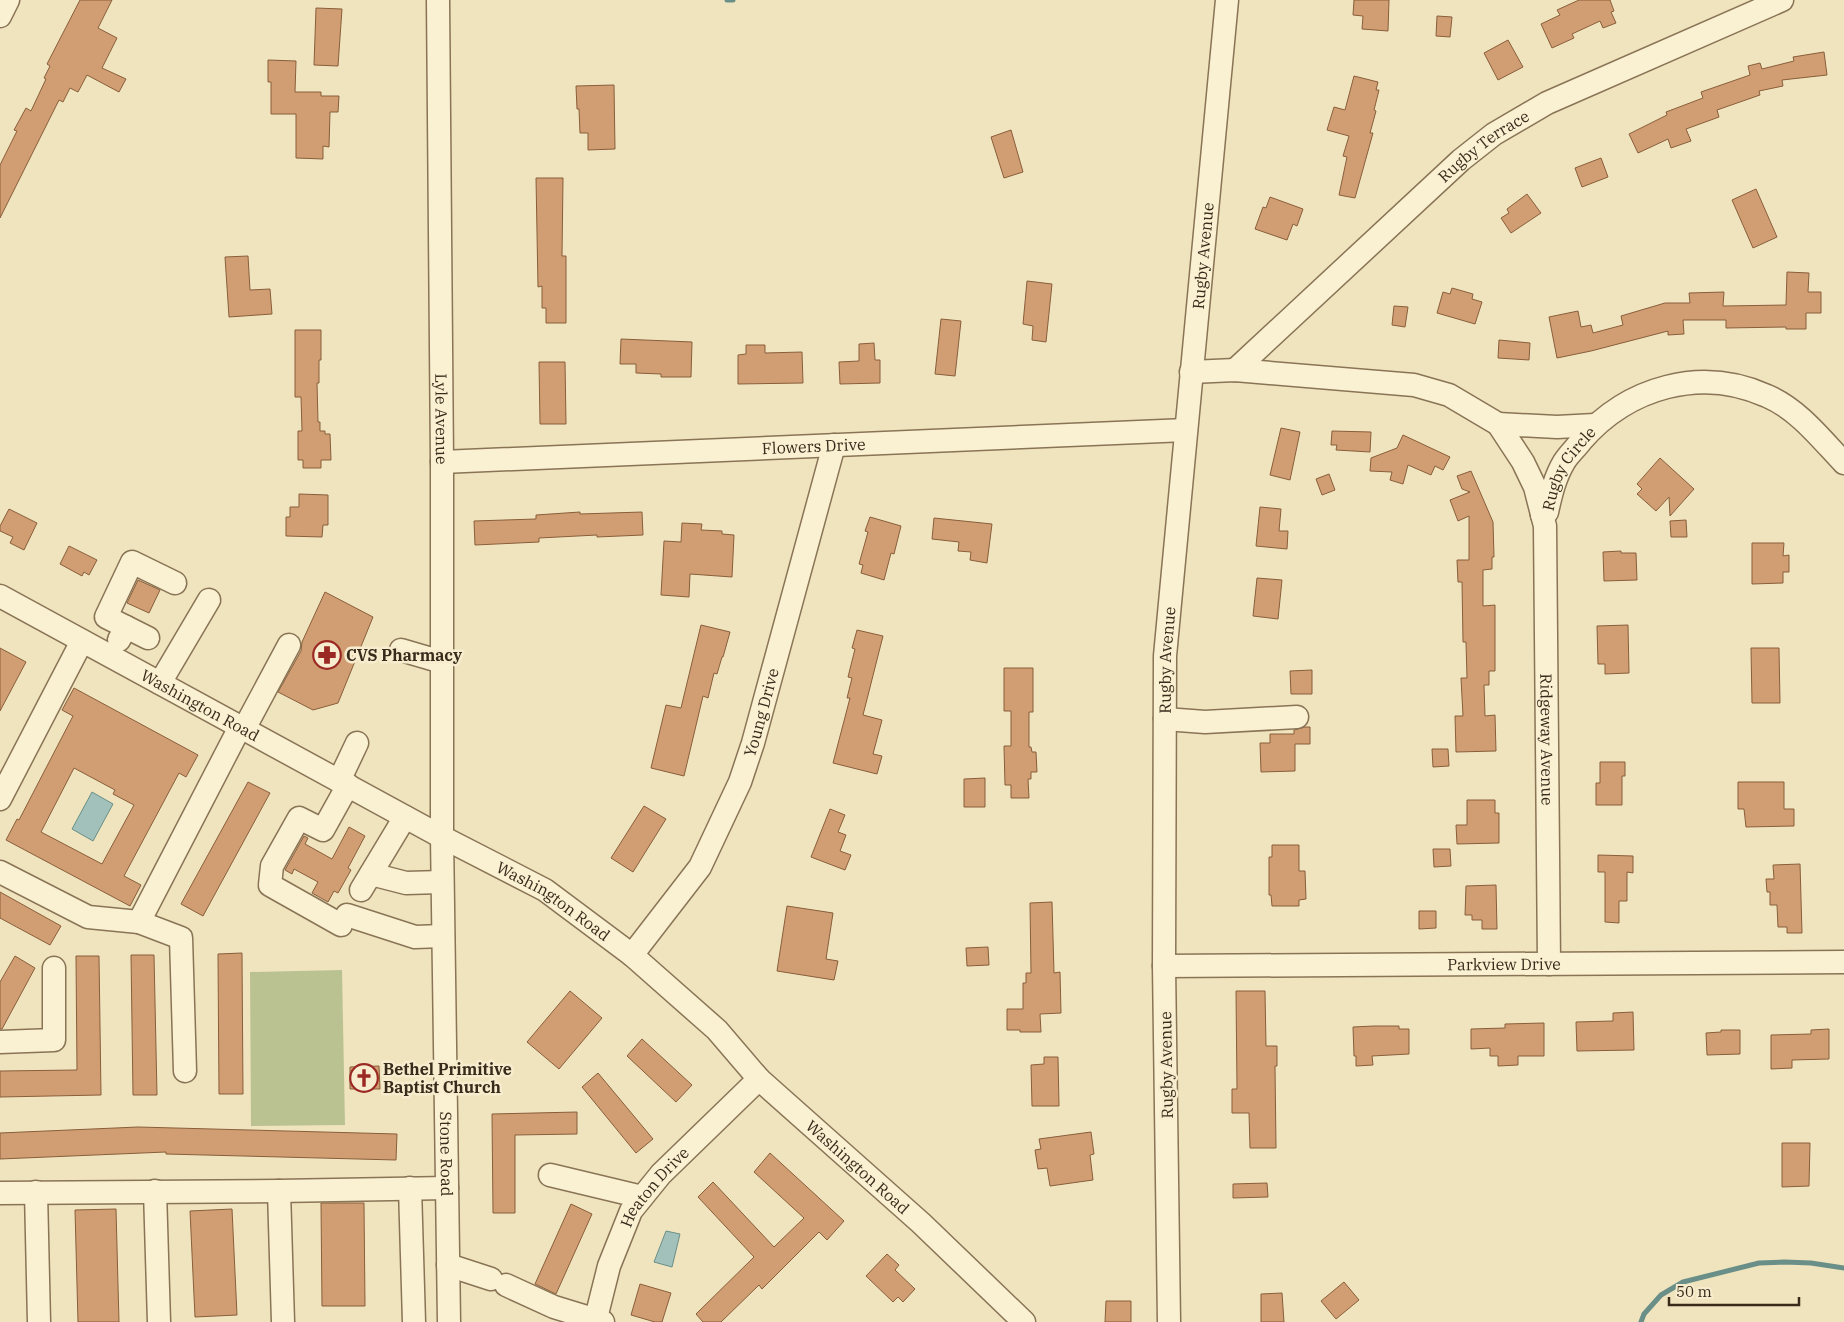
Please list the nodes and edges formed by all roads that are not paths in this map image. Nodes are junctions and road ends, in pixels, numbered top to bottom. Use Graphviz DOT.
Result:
graph roads {
  1 [pos="8,0"];
  2 [pos="438,0"];
  3 [pos="1227,0"];
  4 [pos="1782,0"];
  5 [pos="0,16"];
  6 [pos="1235,370"];
  7 [pos="1192,372"];
  8 [pos="1498,424"];
  9 [pos="1595,425"];
  10 [pos="1186,430"];
  11 [pos="834,445"];
  12 [pos="442,462"];
  13 [pos="1844,463"];
  14 [pos="1542,515"];
  15 [pos="175,583"];
  16 [pos="0,596"];
  17 [pos="209,600"];
  18 [pos="126,627"];
  19 [pos="148,638"];
  20 [pos="82,641"];
  21 [pos="289,645"];
  22 [pos="401,650"];
  23 [pos="111,657"];
  24 [pos="442,662"];
  25 [pos="160,683"];
  26 [pos="1297,717"];
  27 [pos="1165,719"];
  28 [pos="242,728"];
  29 [pos="357,743"];
  30 [pos="343,783"];
  31 [pos="0,799"];
  32 [pos="405,817"];
  33 [pos="442,837"];
  34 [pos="0,872"];
  35 [pos="442,882"];
  36 [pos="139,922"];
  37 [pos="443,936"];
  38 [pos="632,955"];
  39 [pos="1844,962"];
  40 [pos="1549,964"];
  41 [pos="1164,966"];
  42 [pos="54,968"];
  43 [pos="0,1042"];
  44 [pos="184,1071"];
  45 [pos="759,1079"];
  46 [pos="550,1175"];
  47 [pos="410,1188"];
  48 [pos="447,1188"];
  49 [pos="155,1191"];
  50 [pos="279,1191"];
  51 [pos="36,1192"];
  52 [pos="0,1193"];
  53 [pos="642,1197"];
  54 [pos="448,1265"];
  55 [pos="598,1321"];
  56 [pos="40,1322"];
  57 [pos="159,1322"];
  58 [pos="283,1322"];
  59 [pos="414,1322"];
  60 [pos="449,1322"];
  61 [pos="1024,1322"];
  62 [pos="1169,1322"];
  1 -- 5 [label="street"];
  2 -- 12 [label="street, Lyle Avenue"];
  3 -- 7 [label="street, Rugby Avenue"];
  4 -- 6 [label="street, Rugby Terrace"];
  6 -- 7 [label="street, Rugby Circle"];
  6 -- 8 [label="street, Rugby Circle"];
  7 -- 10 [label="street, Rugby Avenue"];
  8 -- 9 [label="street"];
  8 -- 14 [label="street, Rugby Circle"];
  9 -- 13 [label="street, Rugby Circle"];
  9 -- 14 [label="street, Rugby Circle"];
  10 -- 11 [label="street, Flowers Drive"];
  10 -- 27 [label="street, Rugby Avenue"];
  11 -- 12 [label="street, Flowers Drive"];
  11 -- 38 [label="street, Young Drive"];
  12 -- 24 [label="street, Lyle Avenue"];
  14 -- 40 [label="street, Ridgeway Avenue"];
  15 -- 18 [label="street"];
  16 -- 20 [label="street, Washington Road"];
  17 -- 25 [label="street"];
  18 -- 19 [label="street"];
  18 -- 23 [label="street"];
  20 -- 23 [label="street, Washington Road"];
  20 -- 31 [label="street"];
  21 -- 28 [label="street"];
  22 -- 24 [label="street"];
  23 -- 25 [label="street, Washington Road"];
  24 -- 33 [label="street, Lyle Avenue"];
  25 -- 28 [label="street, Washington Road"];
  26 -- 27 [label="street"];
  27 -- 41 [label="street, Rugby Avenue"];
  28 -- 30 [label="street, Washington Road"];
  28 -- 36 [label="street"];
  29 -- 30 [label="street"];
  30 -- 32 [label="street, Washington Road"];
  30 -- 37 [label="street"];
  32 -- 33 [label="street, Washington Road"];
  32 -- 35 [label="street"];
  33 -- 35 [label="street, Stone Road"];
  33 -- 38 [label="street, Washington Road"];
  34 -- 36 [label="street"];
  35 -- 37 [label="street, Stone Road"];
  36 -- 44 [label="street"];
  37 -- 48 [label="street, Stone Road"];
  38 -- 45 [label="street, Washington Road"];
  39 -- 40 [label="street, Parkview Drive"];
  40 -- 41 [label="street, Parkview Drive"];
  41 -- 62 [label="street, Rugby Avenue"];
  42 -- 43 [label="street"];
  45 -- 53 [label="street, Heaton Drive"];
  45 -- 61 [label="street, Washington Road"];
  46 -- 53 [label="street"];
  47 -- 48 [label="street"];
  47 -- 50 [label="street"];
  47 -- 59 [label="street"];
  48 -- 54 [label="street, Stone Road"];
  49 -- 50 [label="street"];
  49 -- 51 [label="street"];
  49 -- 57 [label="street"];
  50 -- 58 [label="street"];
  51 -- 52 [label="street"];
  51 -- 56 [label="street"];
  53 -- 55 [label="street, Heaton Drive"];
  54 -- 55 [label="street"];
  54 -- 60 [label="street, Stone Road"];
}
